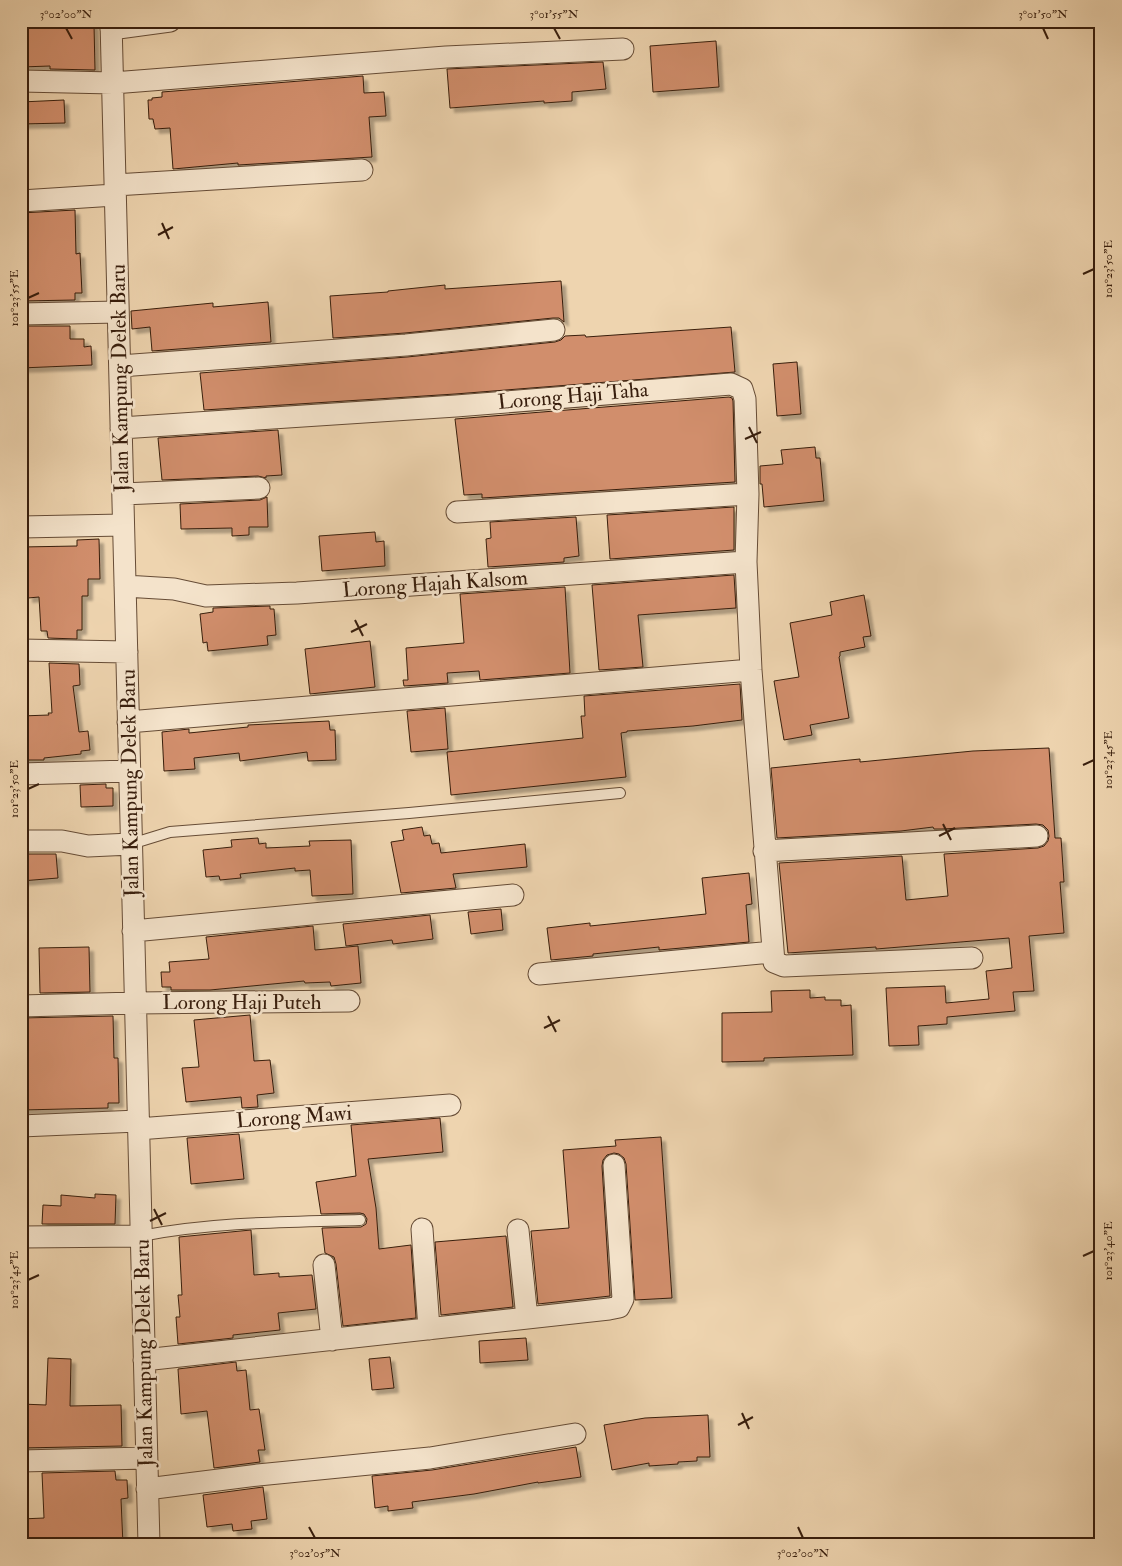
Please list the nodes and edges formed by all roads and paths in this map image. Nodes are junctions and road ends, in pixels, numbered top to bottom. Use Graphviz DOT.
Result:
graph roads {
  1 [pos="170,21"];
  2 [pos="111,25"];
  3 [pos="623,49"];
  4 [pos="21,81"];
  5 [pos="113,83"];
  6 [pos="362,170"];
  7 [pos="115,190"];
  8 [pos="21,201"];
  9 [pos="118,312"];
  10 [pos="21,314"];
  11 [pos="554,330"];
  12 [pos="120,366"];
  13 [pos="121,428"];
  14 [pos="259,488"];
  15 [pos="123,494"];
  16 [pos="748,494"];
  17 [pos="457,512"];
  18 [pos="124,525"];
  19 [pos="21,527"];
  20 [pos="746,562"];
  21 [pos="125,586"];
  22 [pos="21,650"];
  23 [pos="127,652"];
  24 [pos="751,670"];
  25 [pos="128,722"];
  26 [pos="130,771"];
  27 [pos="21,774"];
  28 [pos="620,792"];
  29 [pos="1037,836"];
  30 [pos="21,841"];
  31 [pos="131,844"];
  32 [pos="764,851"];
  33 [pos="513,895"];
  34 [pos="133,932"];
  35 [pos="772,952"];
  36 [pos="972,958"];
  37 [pos="539,974"];
  38 [pos="349,1002"];
  39 [pos="135,1003"];
  40 [pos="21,1006"];
  41 [pos="450,1105"];
  42 [pos="138,1125"];
  43 [pos="21,1126"];
  44 [pos="614,1165"];
  45 [pos="360,1220"];
  46 [pos="422,1229"];
  47 [pos="518,1230"];
  48 [pos="21,1236"];
  49 [pos="141,1236"];
  50 [pos="324,1265"];
  51 [pos="527,1318"];
  52 [pos="429,1329"];
  53 [pos="332,1340"];
  54 [pos="144,1360"];
  55 [pos="575,1434"];
  56 [pos="146,1458"];
  57 [pos="21,1461"];
  58 [pos="147,1489"];
  59 [pos="148,1545"];
  1 -- 2 [label="street"];
  2 -- 5 [label="street, Jalan Kampung Delek Baru"];
  3 -- 5 [label="street"];
  4 -- 5 [label="street"];
  5 -- 7 [label="street, Jalan Kampung Delek Baru"];
  6 -- 7 [label="street"];
  7 -- 8 [label="street"];
  7 -- 9 [label="street, Jalan Kampung Delek Baru"];
  9 -- 10 [label="street"];
  9 -- 12 [label="street, Jalan Kampung Delek Baru"];
  11 -- 12 [label="street"];
  12 -- 13 [label="street, Jalan Kampung Delek Baru"];
  13 -- 15 [label="street, Jalan Kampung Delek Baru"];
  13 -- 16 [label="street, Lorong Haji Taha"];
  14 -- 15 [label="street"];
  15 -- 18 [label="street, Jalan Kampung Delek Baru"];
  16 -- 17 [label="street"];
  16 -- 20 [label="street, Lorong Haji Taha"];
  18 -- 19 [label="street"];
  18 -- 21 [label="street, Jalan Kampung Delek Baru"];
  20 -- 21 [label="street, Lorong Hajah Kalsom"];
  20 -- 24 [label="street, Lorong Haji Taha"];
  21 -- 23 [label="street, Jalan Kampung Delek Baru"];
  22 -- 23 [label="street"];
  23 -- 25 [label="street, Jalan Kampung Delek Baru"];
  24 -- 25 [label="street"];
  24 -- 32 [label="street, Lorong Haji Taha"];
  25 -- 26 [label="street, Jalan Kampung Delek Baru"];
  26 -- 27 [label="street"];
  26 -- 31 [label="street, Jalan Kampung Delek Baru"];
  28 -- 31 [label="lane"];
  29 -- 32 [label="street"];
  30 -- 31 [label="street"];
  31 -- 34 [label="street, Jalan Kampung Delek Baru"];
  32 -- 35 [label="street, Lorong Haji Taha"];
  33 -- 34 [label="street"];
  34 -- 39 [label="street, Jalan Kampung Delek Baru"];
  35 -- 36 [label="street"];
  35 -- 37 [label="street"];
  38 -- 39 [label="street, Lorong Haji Puteh"];
  39 -- 40 [label="street, Lorong Haji Puteh"];
  39 -- 42 [label="street, Jalan Kampung Delek Baru"];
  41 -- 42 [label="street, Lorong Mawi"];
  42 -- 43 [label="street, Lorong Mawi"];
  42 -- 49 [label="street, Jalan Kampung Delek Baru"];
  44 -- 51 [label="street"];
  45 -- 49 [label="lane"];
  46 -- 52 [label="street"];
  47 -- 51 [label="street"];
  48 -- 49 [label="street"];
  49 -- 54 [label="street, Jalan Kampung Delek Baru"];
  50 -- 53 [label="street"];
  51 -- 52 [label="street"];
  52 -- 53 [label="street"];
  53 -- 54 [label="street"];
  54 -- 56 [label="street, Jalan Kampung Delek Baru"];
  55 -- 58 [label="street"];
  56 -- 57 [label="street"];
  56 -- 58 [label="street, Jalan Kampung Delek Baru"];
  58 -- 59 [label="street, Jalan Kampung Delek Baru"];
}
